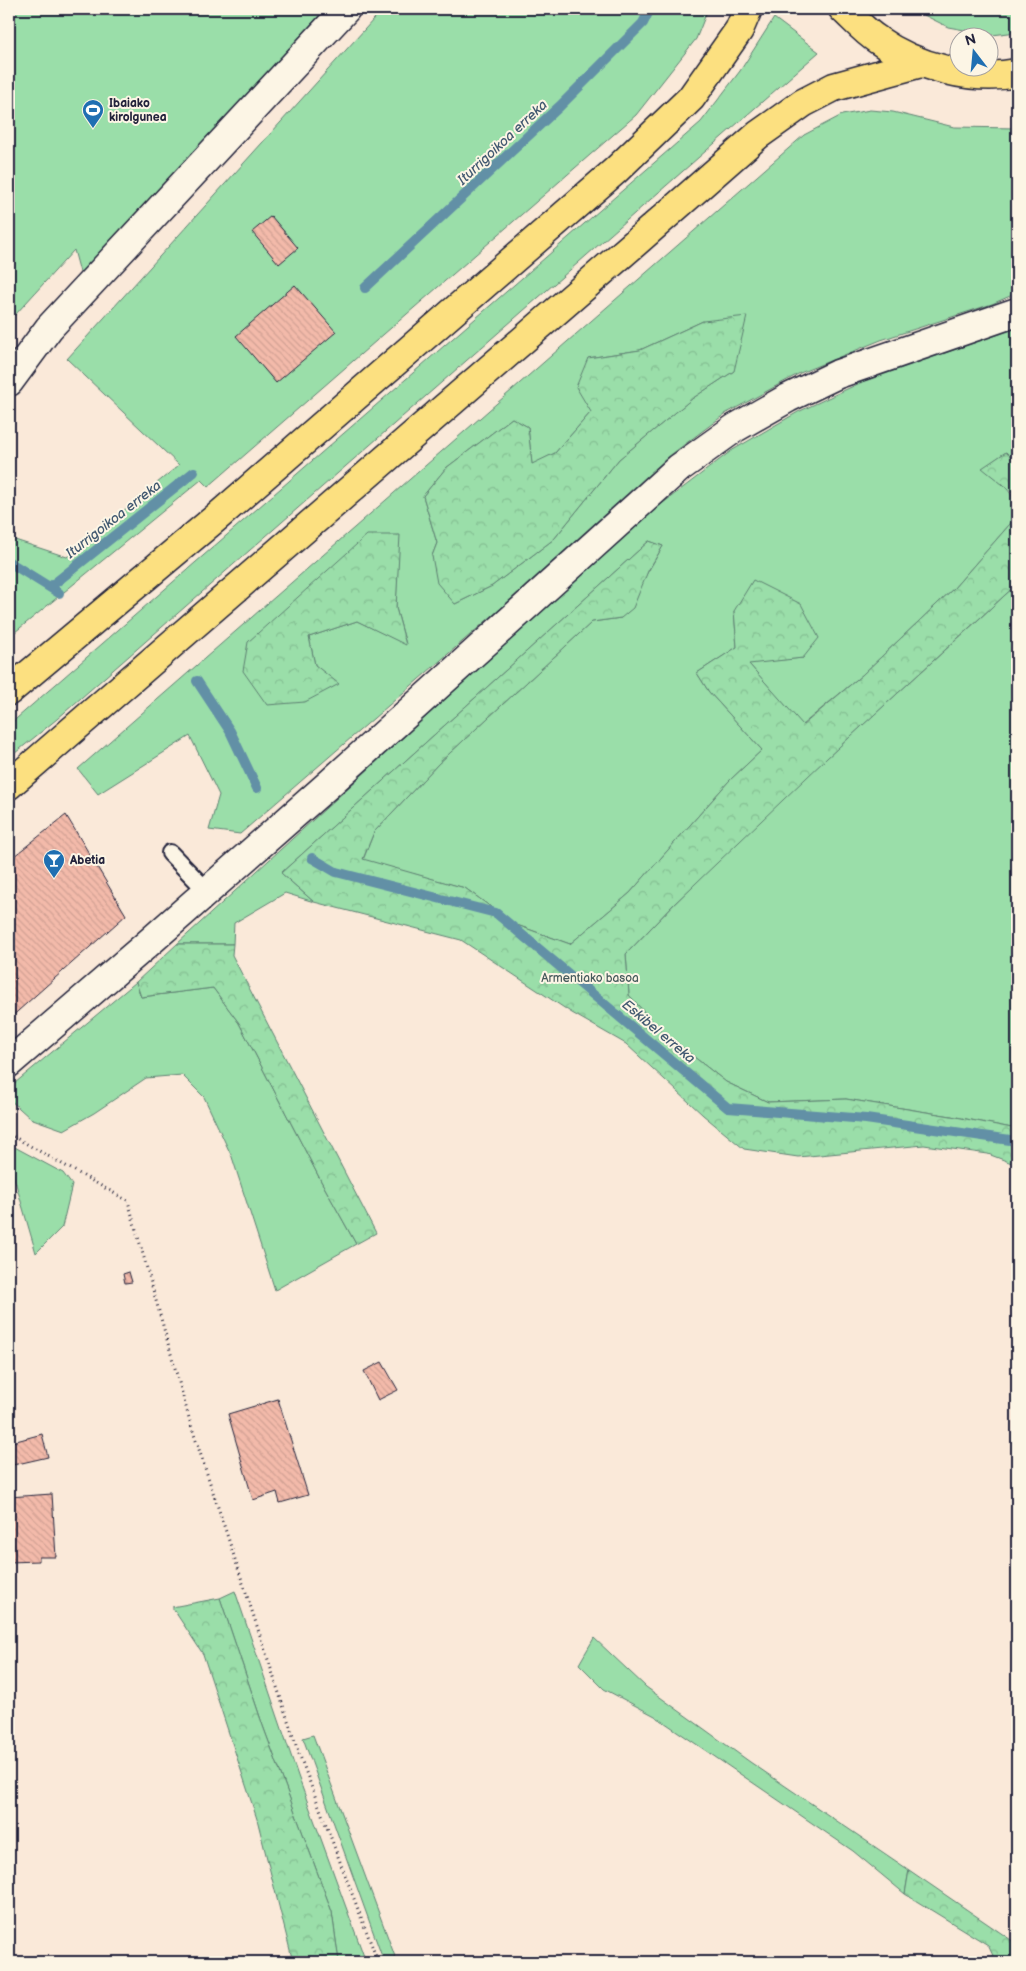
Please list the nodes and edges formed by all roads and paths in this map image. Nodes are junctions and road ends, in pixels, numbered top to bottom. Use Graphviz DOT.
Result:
graph roads {
  1 [pos="346,9"];
  2 [pos="748,9"];
  3 [pos="844,9"];
  4 [pos="921,63"];
  5 [pos="1017,73"];
  6 [pos="1017,312"];
  7 [pos="9,382"];
  8 [pos="9,692"];
  9 [pos="9,785"];
  10 [pos="170,852"];
  11 [pos="207,891"];
  12 [pos="9,1063"];
  13 [pos="9,1134"];
  14 [pos="378,1962"];
  1 -- 7 [label="street"];
  2 -- 8 [label="highway"];
  3 -- 4 [label="highway"];
  4 -- 5 [label="highway"];
  4 -- 9 [label="highway"];
  6 -- 11 [label="street"];
  10 -- 11 [label="lane"];
  11 -- 12 [label="street"];
  13 -- 14 [label="path"];
}
